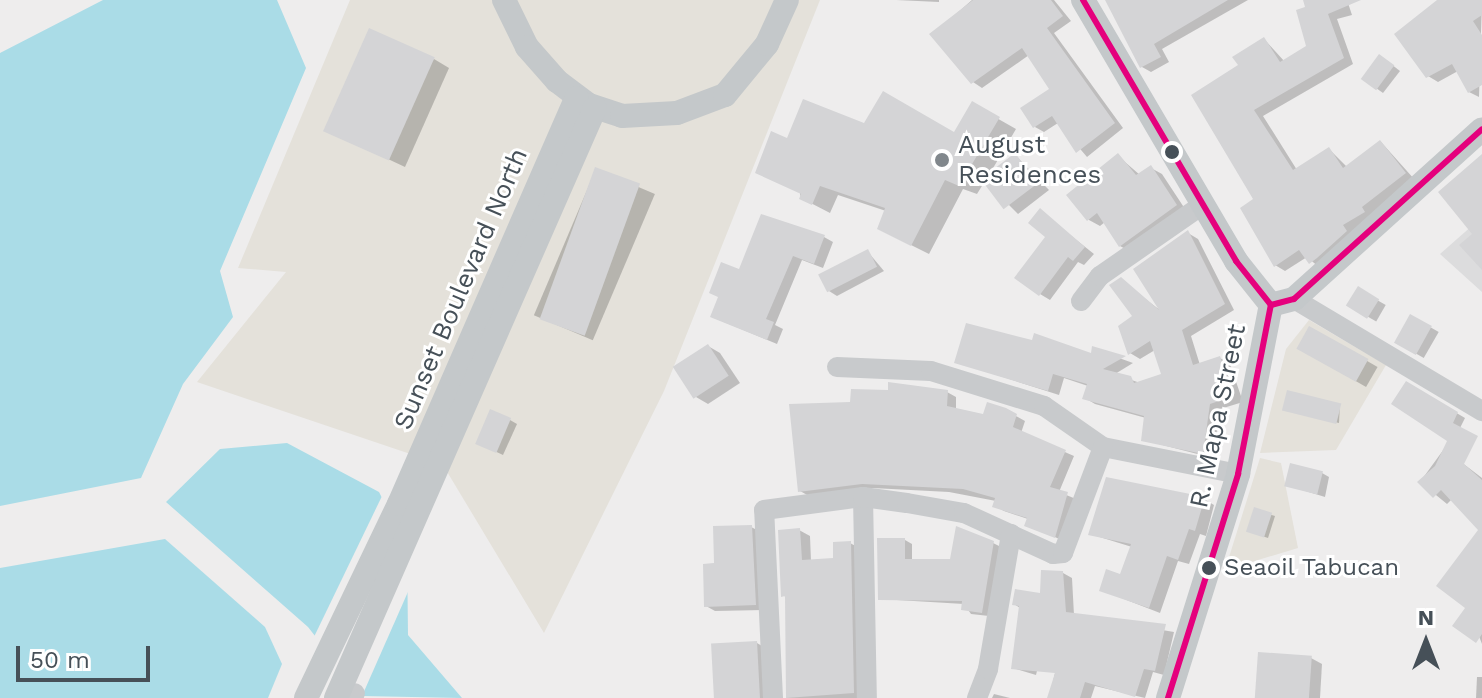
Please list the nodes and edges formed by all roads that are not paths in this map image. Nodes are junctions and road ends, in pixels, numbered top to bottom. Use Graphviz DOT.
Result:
graph roads {
  1 [pos="504,0"];
  2 [pos="787,0"];
  3 [pos="1083,0"];
  4 [pos="586,103"];
  5 [pos="1482,129"];
  6 [pos="1202,205"];
  7 [pos="1081,301"];
  8 [pos="1282,302"];
  9 [pos="837,367"];
  10 [pos="1482,411"];
  11 [pos="1103,447"];
  12 [pos="1238,474"];
  13 [pos="863,497"];
  14 [pos="410,510"];
  15 [pos="1011,534"];
  16 [pos="347,694"];
  17 [pos="306,698"];
  18 [pos="773,698"];
  19 [pos="867,698"];
  20 [pos="977,698"];
  21 [pos="1168,698"];
  1 -- 4 [label="main road"];
  2 -- 4 [label="main road"];
  3 -- 6 [label="main road, R. Mapa Street"];
  4 -- 14 [label="main road, Sunset Boulevard North"];
  5 -- 8 [label="main road"];
  6 -- 7 [label="street"];
  6 -- 8 [label="main road, R. Mapa Street"];
  8 -- 10 [label="street"];
  8 -- 12 [label="main road, R. Mapa Street"];
  9 -- 11 [label="street"];
  11 -- 12 [label="street"];
  11 -- 15 [label="street"];
  12 -- 21 [label="main road, R. Mapa Street"];
  13 -- 15 [label="street"];
  13 -- 18 [label="street"];
  13 -- 19 [label="street"];
  14 -- 16 [label="main road"];
  14 -- 17 [label="main road"];
  15 -- 20 [label="street"];
}
